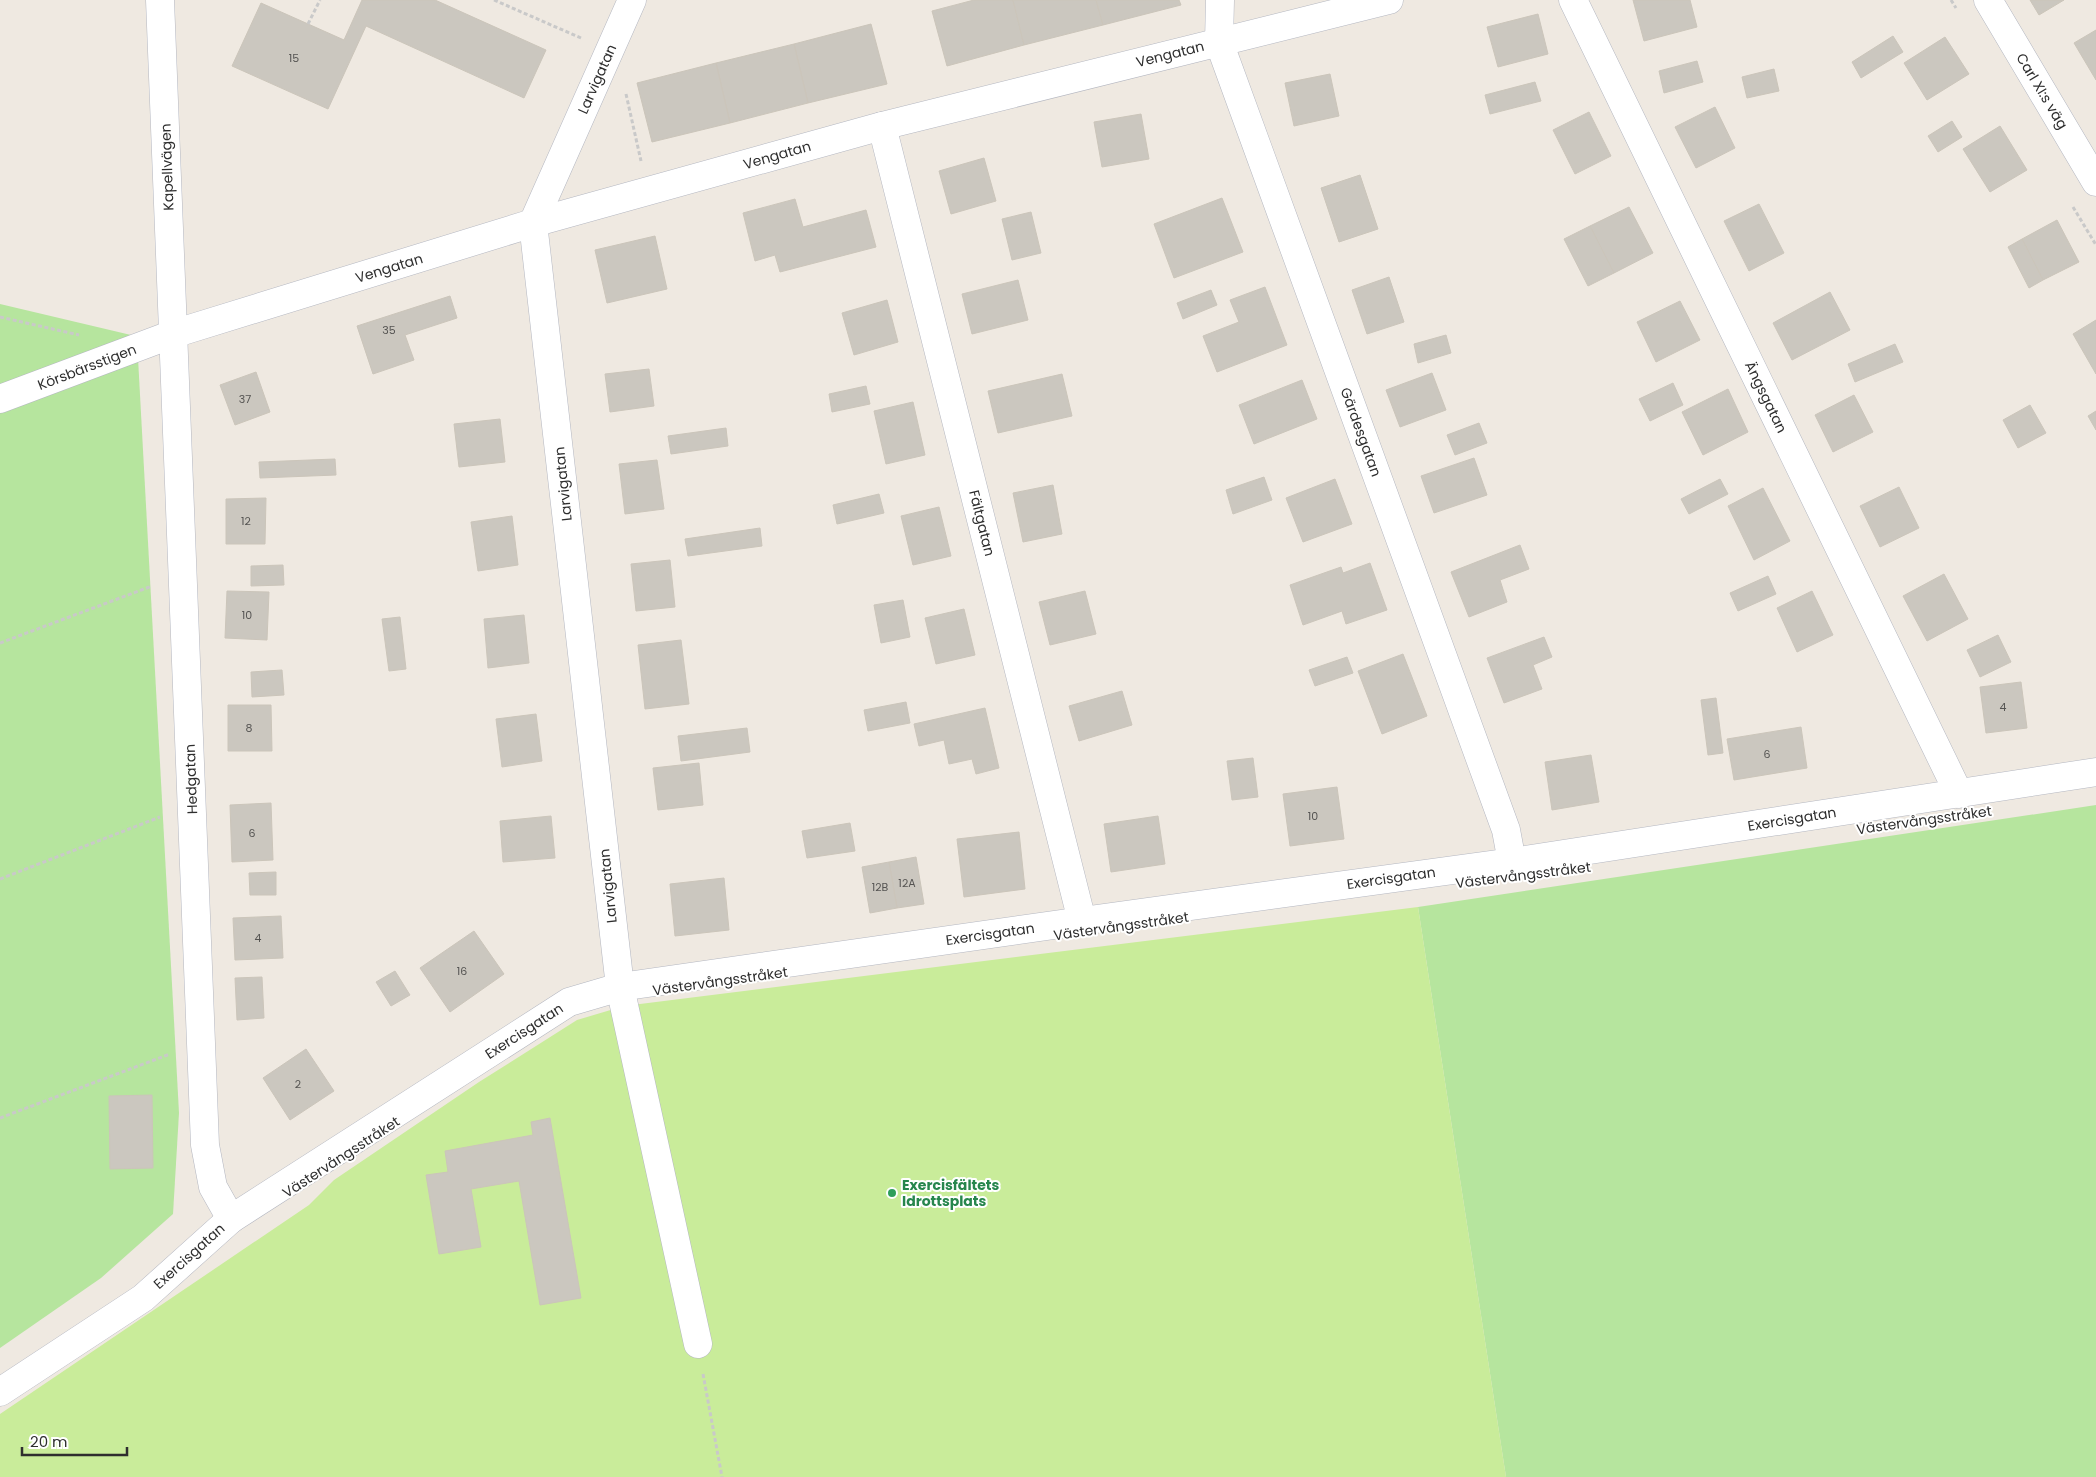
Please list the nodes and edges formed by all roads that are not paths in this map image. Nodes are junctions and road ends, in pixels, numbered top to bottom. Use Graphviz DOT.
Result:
graph roads {
  1 [pos="160,0"];
  2 [pos="632,0"];
  3 [pos="1220,0"];
  4 [pos="1389,0"];
  5 [pos="1573,0"];
  6 [pos="1988,0"];
  7 [pos="1219,42"];
  8 [pos="882,126"];
  9 [pos="2096,182"];
  10 [pos="533,223"];
  11 [pos="173,334"];
  12 [pos="0,399"];
  13 [pos="2096,772"];
  14 [pos="1959,794"];
  15 [pos="1512,862"];
  16 [pos="1082,921"];
  17 [pos="620,987"];
  18 [pos="231,1219"];
  19 [pos="698,1344"];
  20 [pos="0,1392"];
  1 -- 11 [label="street, Kapellvägen"];
  2 -- 10 [label="street, Larvigatan"];
  3 -- 7 [label="street, Gärdesgatan"];
  4 -- 7 [label="street, Vengatan"];
  5 -- 14 [label="street, Ängsgatan"];
  6 -- 9 [label="street, Carl XI:s väg"];
  7 -- 8 [label="street, Vengatan"];
  7 -- 15 [label="street, Gärdesgatan"];
  8 -- 10 [label="street, Vengatan"];
  8 -- 16 [label="street, Fältgatan"];
  10 -- 11 [label="street, Vengatan"];
  10 -- 17 [label="street, Larvigatan"];
  11 -- 12 [label="street, Körsbärsstigen"];
  11 -- 18 [label="street, Hedgatan"];
  13 -- 14 [label="street, Exercisgatan"];
  14 -- 15 [label="street, Exercisgatan"];
  15 -- 16 [label="street, Exercisgatan"];
  16 -- 17 [label="street, Exercisgatan"];
  17 -- 18 [label="street, Exercisgatan"];
  17 -- 19 [label="street, Larvigatan"];
  18 -- 20 [label="street, Exercisgatan"];
}
